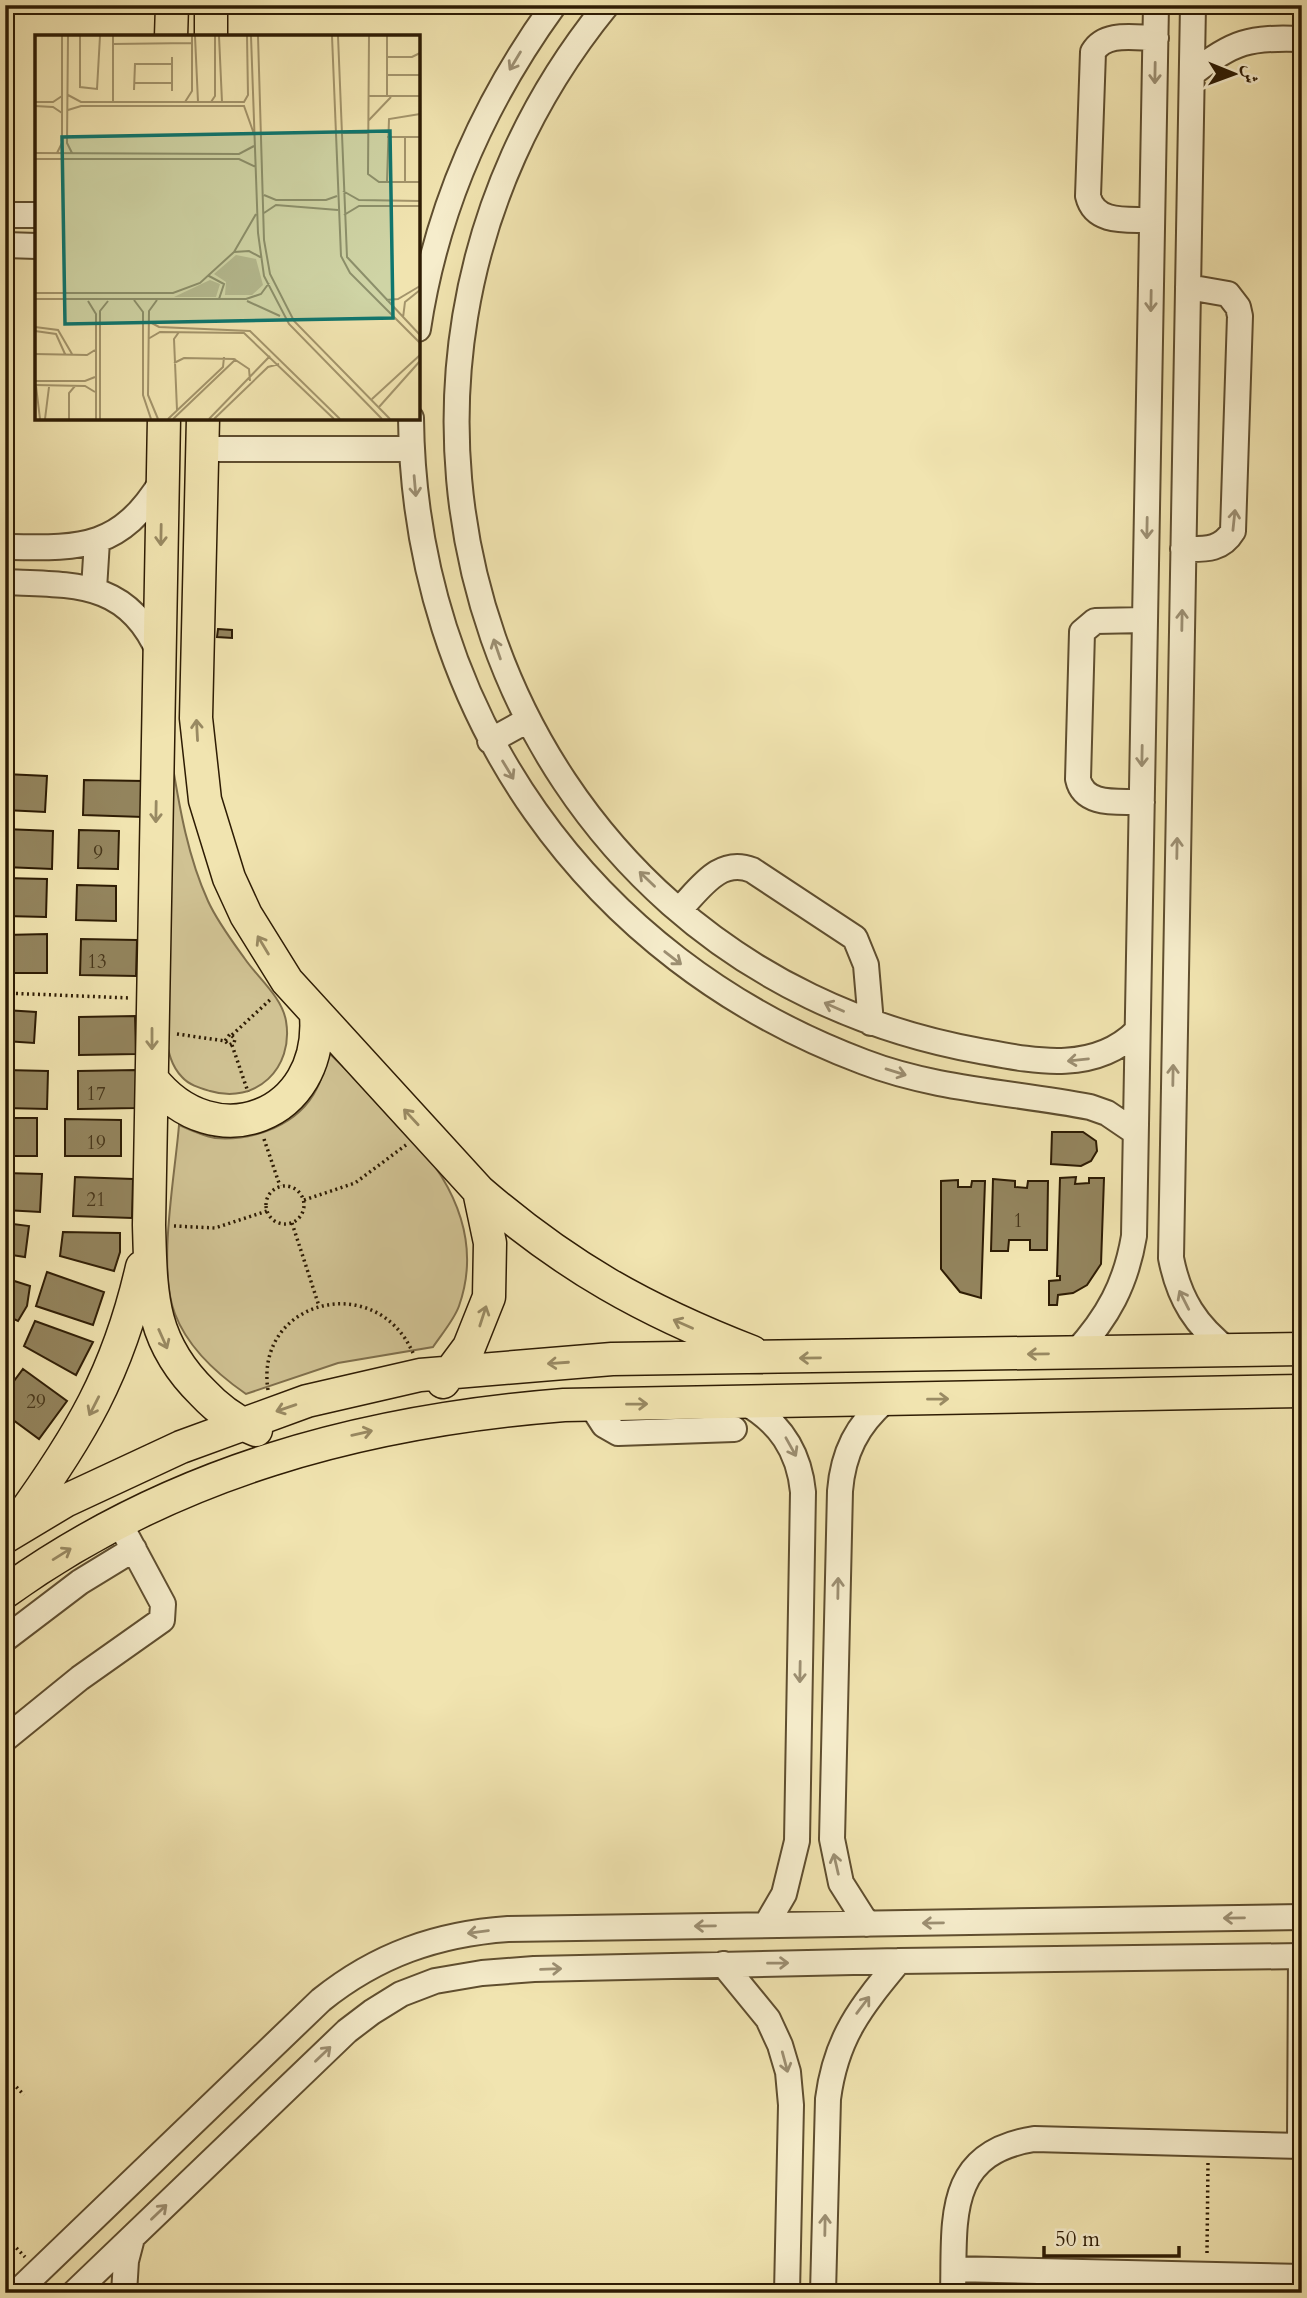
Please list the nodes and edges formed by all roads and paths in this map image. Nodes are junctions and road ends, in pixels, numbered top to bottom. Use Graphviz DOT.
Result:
graph roads {
  1 [pos="172,5"];
  2 [pos="211,5"];
  3 [pos="554,5"];
  4 [pos="607,5"];
  5 [pos="1156,5"];
  6 [pos="1193,5"];
  7 [pos="171,35"];
  8 [pos="211,35"];
  9 [pos="1156,38"];
  10 [pos="1302,39"];
  11 [pos="1192,74"];
  12 [pos="493,99"];
  13 [pos="529,120"];
  14 [pos="5,215"];
  15 [pos="35,215"];
  16 [pos="1152,220"];
  17 [pos="5,245"];
  18 [pos="35,246"];
  19 [pos="1188,288"];
  20 [pos="420,320"];
  21 [pos="1186,406"];
  22 [pos="1149,407"];
  23 [pos="164,420"];
  24 [pos="203,420"];
  25 [pos="411,420"];
  26 [pos="202,449"];
  27 [pos="412,449"];
  28 [pos="162,481"];
  29 [pos="97,541"];
  30 [pos="5,547"];
  31 [pos="1183,550"];
  32 [pos="5,582"];
  33 [pos="94,589"];
  34 [pos="1145,620"];
  35 [pos="159,653"];
  36 [pos="528,720"];
  37 [pos="490,741"];
  38 [pos="1142,802"];
  39 [pos="679,909"];
  40 [pos="287,981"];
  41 [pos="5,993"];
  42 [pos="153,998"];
  43 [pos="316,1015"];
  44 [pos="871,1023"];
  45 [pos="152,1029"];
  46 [pos="1137,1031"];
  47 [pos="232,1035"];
  48 [pos="225,1041"];
  49 [pos="232,1045"];
  50 [pos="152,1079"];
  51 [pos="257,1117"];
  52 [pos="425,1131"];
  53 [pos="1135,1132"];
  54 [pos="280,1186"];
  55 [pos="478,1191"];
  56 [pos="304,1199"];
  57 [pos="267,1211"];
  58 [pos="292,1223"];
  59 [pos="149,1225"];
  60 [pos="319,1306"];
  61 [pos="1300,1348"];
  62 [pos="1229,1350"];
  63 [pos="1075,1353"];
  64 [pos="769,1359"];
  65 [pos="454,1370"];
  66 [pos="420,1375"];
  67 [pos="1298,1391"];
  68 [pos="886,1400"];
  69 [pos="738,1415"];
  70 [pos="255,1419"];
  71 [pos="396,1426"];
  72 [pos="321,1443"];
  73 [pos="8,1535"];
  74 [pos="126,1535"];
  75 [pos="5,1592"];
  76 [pos="5,1639"];
  77 [pos="5,1739"];
  78 [pos="1302,1917"];
  79 [pos="1024,1921"];
  80 [pos="963,1922"];
  81 [pos="867,1924"];
  82 [pos="766,1925"];
  83 [pos="1301,1956"];
  84 [pos="965,1959"];
  85 [pos="1025,1959"];
  86 [pos="899,1961"];
  87 [pos="723,1964"];
  88 [pos="272,2047"];
  89 [pos="5,2075"];
  90 [pos="300,2076"];
  91 [pos="233,2085"];
  92 [pos="24,2095"];
  93 [pos="261,2114"];
  94 [pos="1208,2144"];
  95 [pos="1301,2146"];
  96 [pos="5,2236"];
  97 [pos="132,2238"];
  98 [pos="39,2271"];
  99 [pos="1206,2274"];
  100 [pos="1302,2277"];
  101 [pos="953,2281"];
  102 [pos="1267,2284"];
  103 [pos="16,2293"];
  104 [pos="74,2293"];
  105 [pos="124,2293"];
  106 [pos="787,2293"];
  107 [pos="824,2293"];
  1 -- 7 [label="main road"];
  2 -- 8 [label="main road"];
  3 -- 12 [label="street, one-way"];
  4 -- 13 [label="street"];
  5 -- 9 [label="street"];
  6 -- 11 [label="street"];
  9 -- 16 [label="street, one-way"];
  9 -- 16 [label="street"];
  10 -- 11 [label="street"];
  11 -- 19 [label="street"];
  12 -- 13 [label="street"];
  12 -- 20 [label="street"];
  36 -- 13 [label="street, one-way"];
  14 -- 15 [label="street"];
  16 -- 22 [label="street, one-way"];
  17 -- 18 [label="street"];
  19 -- 21 [label="street"];
  31 -- 19 [label="street, one-way"];
  21 -- 22 [label="street"];
  21 -- 31 [label="street"];
  22 -- 34 [label="street, one-way"];
  23 -- 28 [label="main road"];
  24 -- 26 [label="main road"];
  25 -- 27 [label="street"];
  26 -- 27 [label="street"];
  40 -- 26 [label="main road, one-way"];
  27 -- 37 [label="street, one-way"];
  28 -- 29 [label="street"];
  28 -- 35 [label="main road, one-way"];
  29 -- 30 [label="street"];
  29 -- 33 [label="street"];
  62 -- 31 [label="street, one-way"];
  32 -- 33 [label="street"];
  33 -- 35 [label="street"];
  34 -- 38 [label="street, one-way"];
  34 -- 38 [label="street"];
  35 -- 42 [label="main road, one-way"];
  36 -- 37 [label="street"];
  39 -- 36 [label="street, one-way"];
  37 -- 53 [label="street, one-way"];
  38 -- 46 [label="street"];
  44 -- 39 [label="street, one-way"];
  39 -- 44 [label="street"];
  40 -- 43 [label="main road"];
  40 -- 47 [label="path"];
  41 -- 42 [label="path"];
  42 -- 45 [label="main road"];
  43 -- 51 [label="main road"];
  52 -- 43 [label="main road, one-way"];
  46 -- 44 [label="street, one-way"];
  45 -- 48 [label="path"];
  45 -- 50 [label="main road, one-way"];
  46 -- 53 [label="street"];
  47 -- 48 [label="path"];
  47 -- 49 [label="path"];
  48 -- 49 [label="path"];
  49 -- 51 [label="path"];
  50 -- 51 [label="main road"];
  50 -- 59 [label="main road"];
  51 -- 54 [label="path"];
  52 -- 55 [label="main road"];
  52 -- 56 [label="path"];
  53 -- 63 [label="street"];
  54 -- 56 [label="path"];
  54 -- 57 [label="path"];
  64 -- 55 [label="main road, one-way"];
  65 -- 55 [label="main road, one-way"];
  56 -- 58 [label="path"];
  57 -- 58 [label="path"];
  57 -- 59 [label="path"];
  58 -- 60 [label="path"];
  59 -- 70 [label="main road, one-way"];
  59 -- 73 [label="main road, one-way"];
  60 -- 66 [label="path"];
  60 -- 70 [label="path"];
  61 -- 62 [label="main road"];
  61 -- 67 [label="main road"];
  62 -- 63 [label="main road"];
  63 -- 64 [label="main road, one-way"];
  64 -- 65 [label="main road, one-way"];
  65 -- 66 [label="main road"];
  65 -- 71 [label="main road"];
  66 -- 70 [label="main road, one-way"];
  68 -- 67 [label="main road, one-way"];
  68 -- 69 [label="main road"];
  81 -- 68 [label="street, one-way"];
  69 -- 71 [label="main road"];
  69 -- 82 [label="street, one-way"];
  70 -- 72 [label="main road"];
  70 -- 73 [label="main road"];
  72 -- 71 [label="main road, one-way"];
  72 -- 74 [label="main road"];
  75 -- 74 [label="main road, one-way"];
  74 -- 76 [label="street"];
  74 -- 77 [label="street"];
  78 -- 79 [label="street, one-way"];
  79 -- 80 [label="street"];
  79 -- 85 [label="street"];
  80 -- 81 [label="street, one-way"];
  80 -- 84 [label="street"];
  81 -- 82 [label="street"];
  82 -- 88 [label="street, one-way"];
  83 -- 85 [label="street"];
  83 -- 95 [label="street"];
  84 -- 85 [label="street"];
  84 -- 86 [label="street"];
  87 -- 86 [label="street, one-way"];
  107 -- 86 [label="street, one-way"];
  90 -- 87 [label="street, one-way"];
  87 -- 106 [label="street, one-way"];
  88 -- 90 [label="street"];
  88 -- 91 [label="street"];
  89 -- 92 [label="path"];
  90 -- 93 [label="street"];
  91 -- 93 [label="street"];
  91 -- 98 [label="street"];
  97 -- 93 [label="street, one-way"];
  94 -- 95 [label="street"];
  94 -- 99 [label="path"];
  94 -- 101 [label="street"];
  96 -- 98 [label="path"];
  97 -- 104 [label="street"];
  97 -- 105 [label="street"];
  98 -- 103 [label="street"];
  99 -- 101 [label="street"];
  99 -- 102 [label="street"];
  100 -- 102 [label="street"];
}
